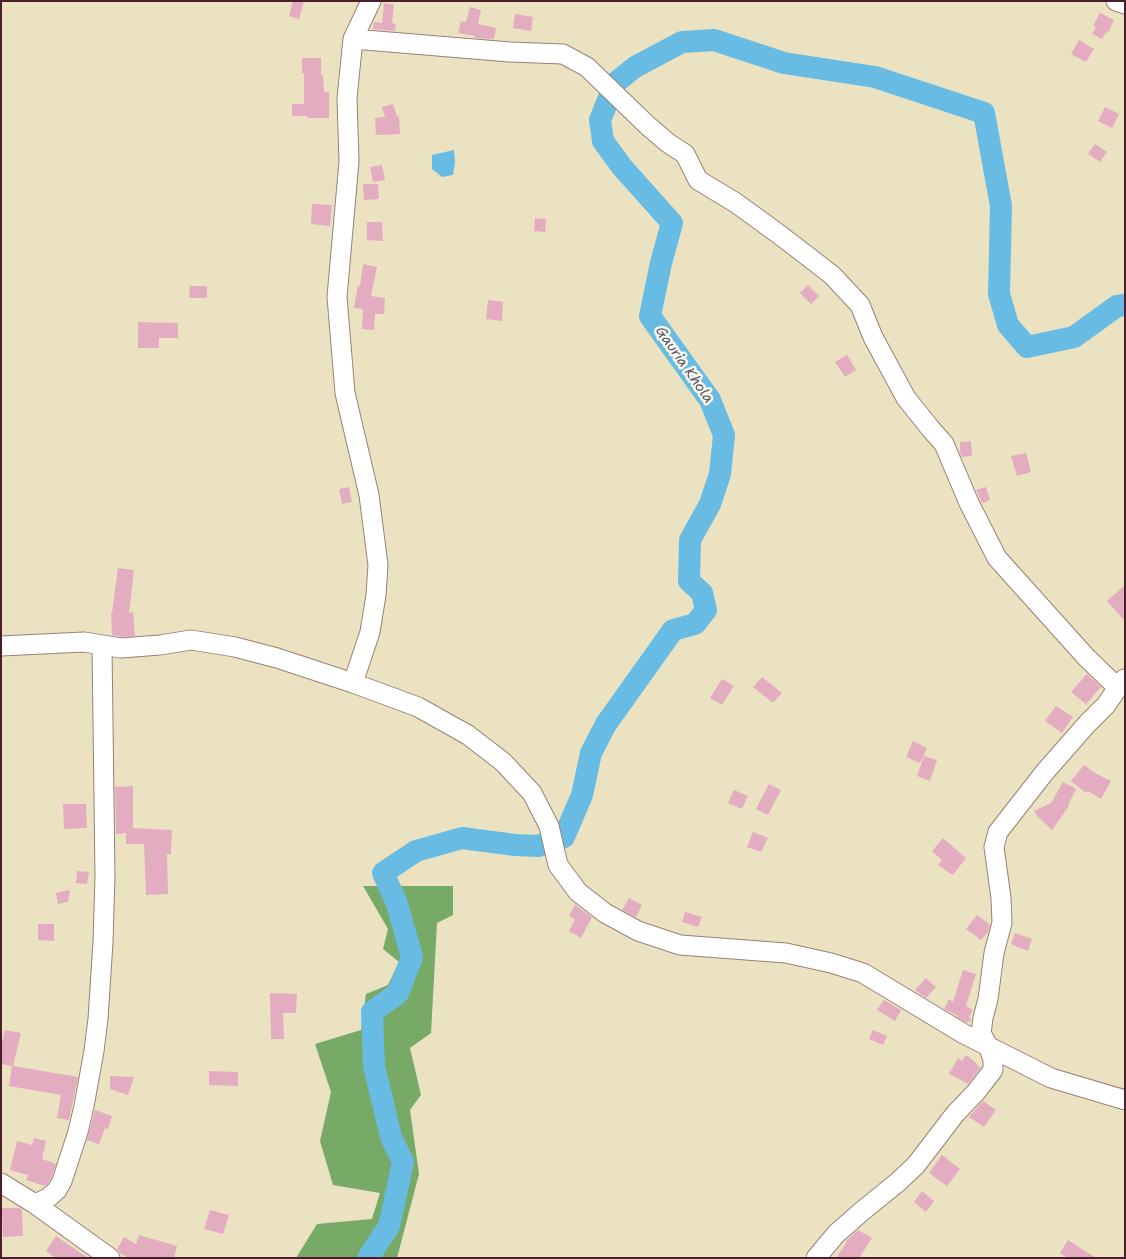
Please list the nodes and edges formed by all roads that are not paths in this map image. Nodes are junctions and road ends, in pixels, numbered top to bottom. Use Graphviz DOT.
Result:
graph roads {
  1 [pos="371,1"];
  2 [pos="1116,1"];
  3 [pos="1125,4"];
  4 [pos="353,39"];
  5 [pos="1,646"];
  6 [pos="102,646"];
  7 [pos="353,683"];
  8 [pos="1121,683"];
  9 [pos="989,1048"];
  10 [pos="1125,1100"];
  11 [pos="1,1183"];
  12 [pos="35,1204"];
  13 [pos="110,1258"];
  14 [pos="816,1258"];
  1 -- 4 [label="street"];
  2 -- 3 [label="street"];
  4 -- 7 [label="street"];
  4 -- 8 [label="street"];
  5 -- 6 [label="street"];
  6 -- 7 [label="street"];
  6 -- 12 [label="street"];
  7 -- 9 [label="street"];
  8 -- 9 [label="street"];
  9 -- 10 [label="street"];
  9 -- 14 [label="street"];
  11 -- 12 [label="street"];
  12 -- 13 [label="street"];
}
